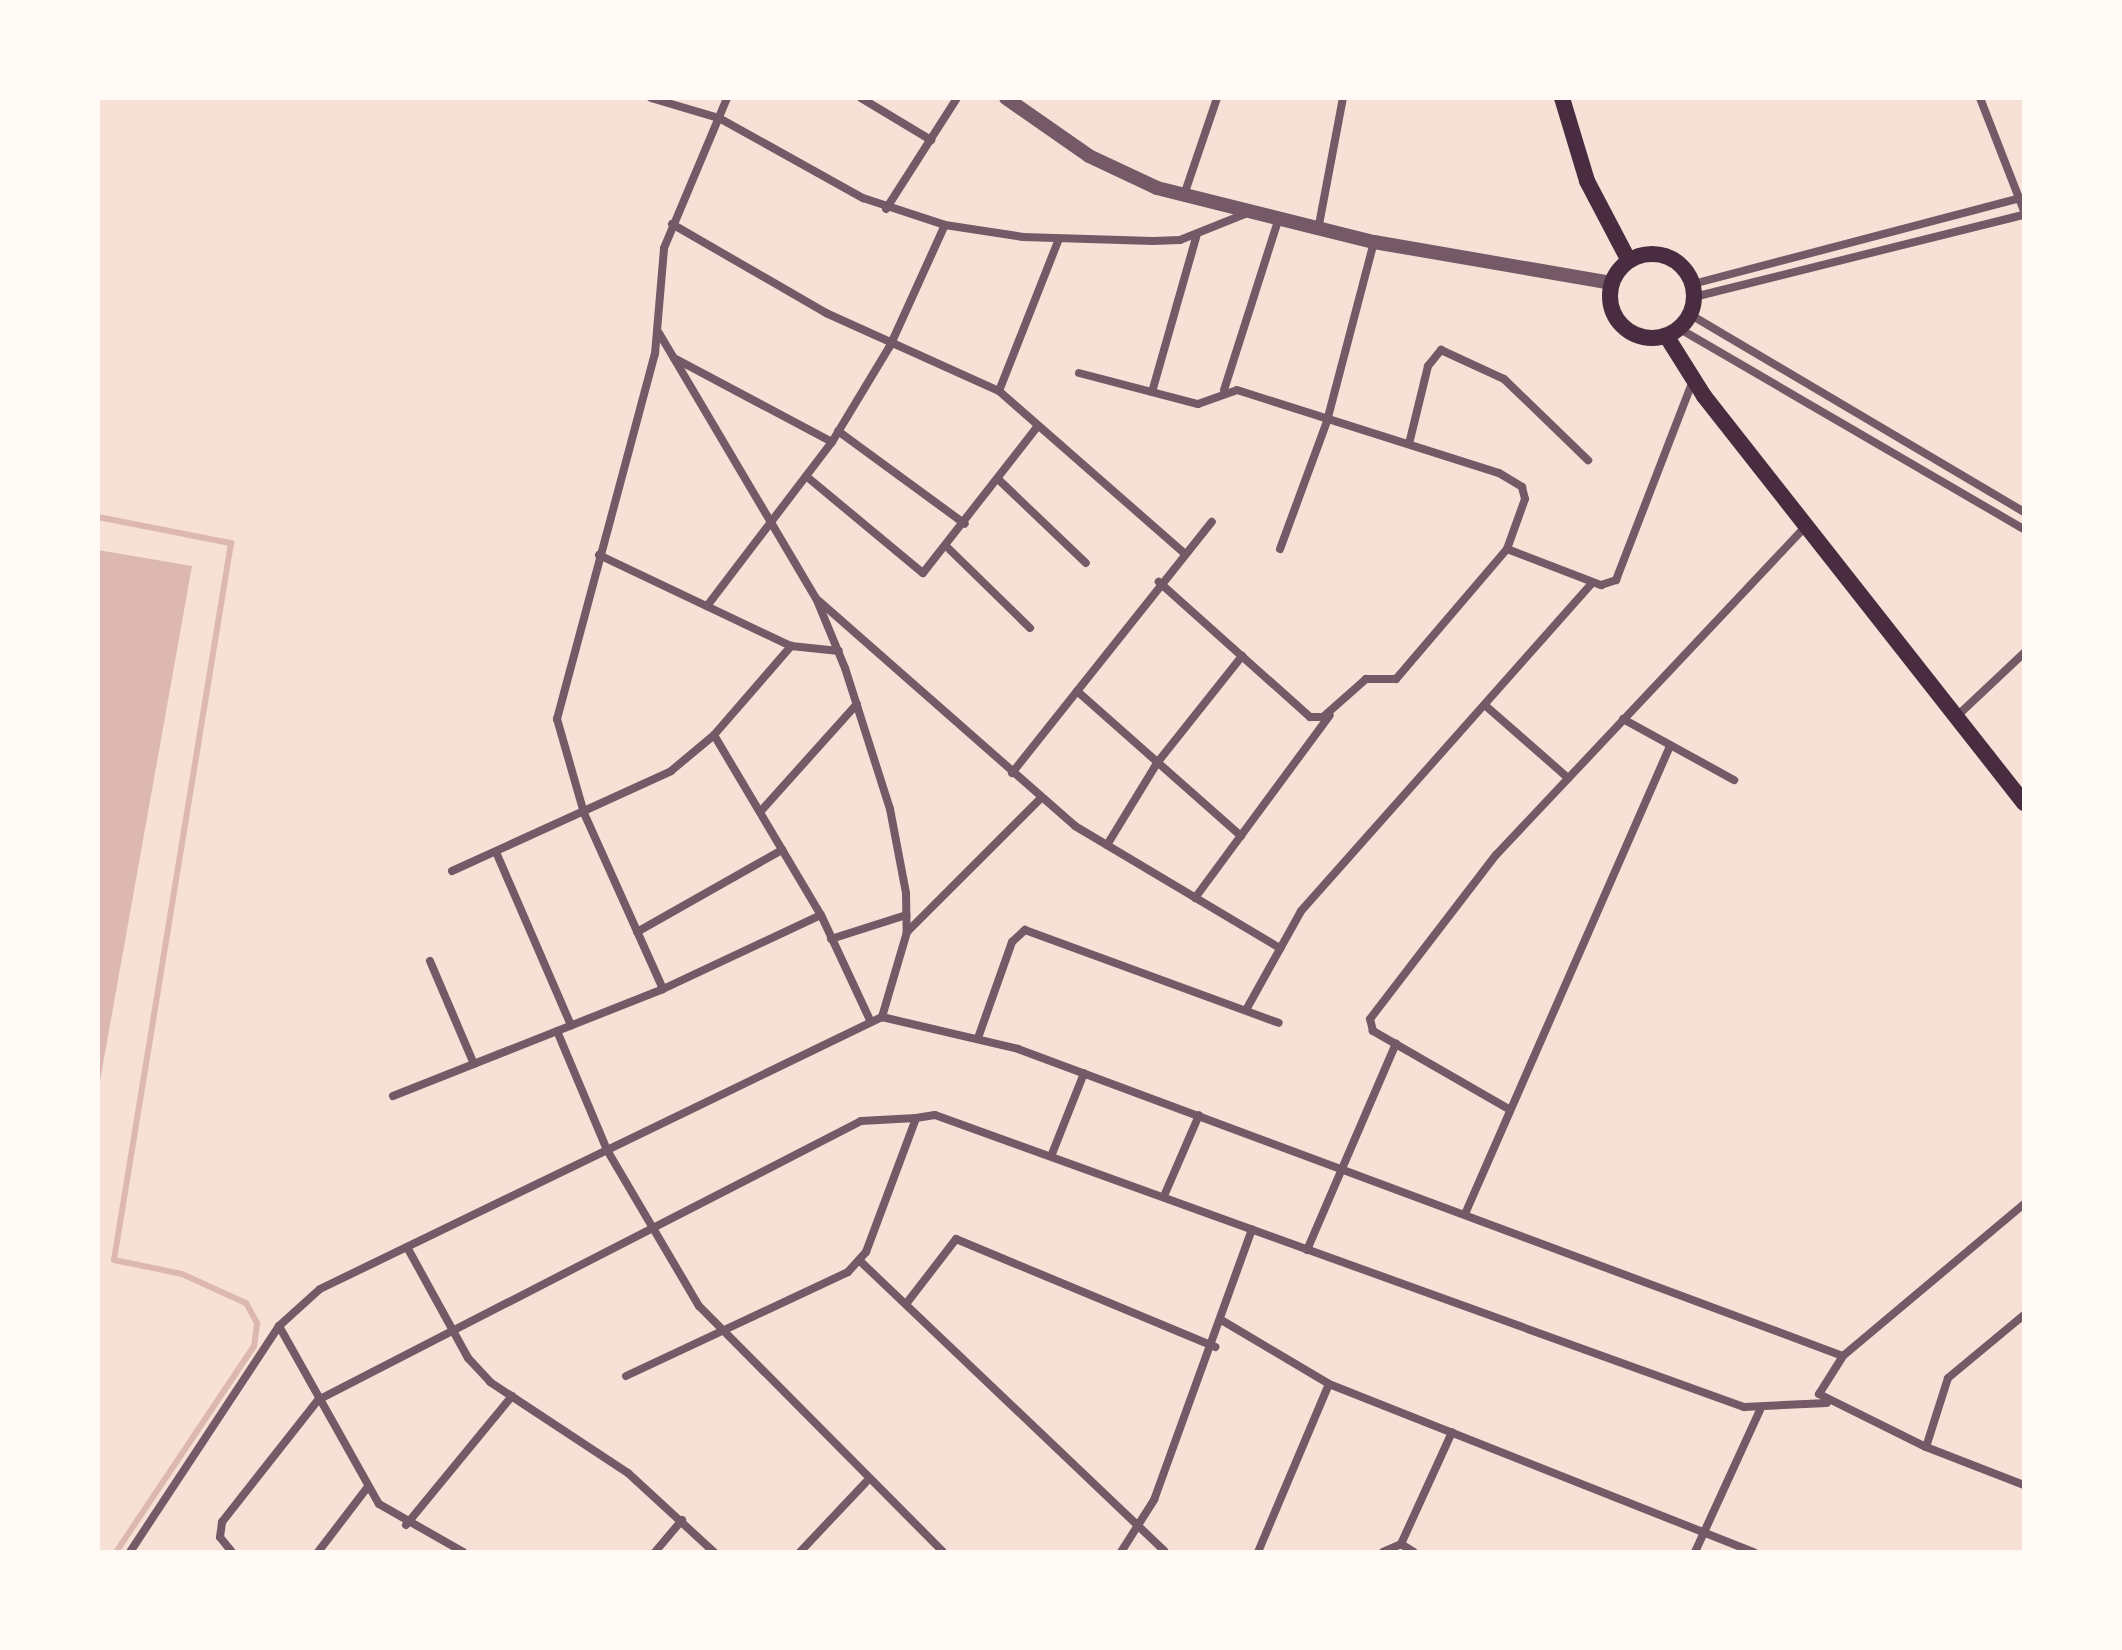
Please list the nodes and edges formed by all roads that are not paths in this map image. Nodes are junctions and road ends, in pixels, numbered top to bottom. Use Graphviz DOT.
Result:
graph roads {
  1 [pos="651,98"];
  2 [pos="727,98"];
  3 [pos="861,98"];
  4 [pos="957,98"];
  5 [pos="1006,98"];
  6 [pos="1217,98"];
  7 [pos="1343,98"];
  8 [pos="1562,98"];
  9 [pos="1980,98"];
  10 [pos="719,118"];
  11 [pos="931,140"];
  12 [pos="1184,195"];
  13 [pos="2022,198"];
  14 [pos="886,209"];
  15 [pos="2024,213"];
  16 [pos="1245,214"];
  17 [pos="1278,221"];
  18 [pos="672,224"];
  19 [pos="945,225"];
  20 [pos="1318,230"];
  21 [pos="1197,234"];
  22 [pos="1059,239"];
  23 [pos="1374,242"];
  24 [pos="1629,261"];
  25 [pos="1612,283"];
  26 [pos="1694,290"];
  27 [pos="1679,327"];
  28 [pos="658,333"];
  29 [pos="890,346"];
  30 [pos="673,357"];
  31 [pos="1079,373"];
  32 [pos="1693,380"];
  33 [pos="1224,390"];
  34 [pos="999,391"];
  35 [pos="1152,392"];
  36 [pos="1327,421"];
  37 [pos="1037,427"];
  38 [pos="838,431"];
  39 [pos="832,442"];
  40 [pos="1409,444"];
  41 [pos="1588,460"];
  42 [pos="806,476"];
  43 [pos="999,480"];
  44 [pos="2024,512"];
  45 [pos="772,521"];
  46 [pos="1212,522"];
  47 [pos="965,524"];
  48 [pos="1806,526"];
  49 [pos="2024,529"];
  50 [pos="947,547"];
  51 [pos="1280,549"];
  52 [pos="1507,549"];
  53 [pos="1183,552"];
  54 [pos="599,555"];
  55 [pos="1086,563"];
  56 [pos="1159,582"];
  57 [pos="1592,583"];
  58 [pos="816,598"];
  59 [pos="707,606"];
  60 [pos="1030,628"];
  61 [pos="791,646"];
  62 [pos="839,651"];
  63 [pos="2024,653"];
  64 [pos="1242,656"];
  65 [pos="1077,691"];
  66 [pos="857,704"];
  67 [pos="1487,707"];
  68 [pos="1332,713"];
  69 [pos="1956,717"];
  70 [pos="1623,719"];
  71 [pos="714,735"];
  72 [pos="1670,746"];
  73 [pos="1157,763"];
  74 [pos="1012,773"];
  75 [pos="1568,778"];
  76 [pos="1734,780"];
  77 [pos="1040,799"];
  78 [pos="2024,803"];
  79 [pos="760,812"];
  80 [pos="584,813"];
  81 [pos="1241,836"];
  82 [pos="1107,845"];
  83 [pos="782,850"];
  84 [pos="496,852"];
  85 [pos="452,871"];
  86 [pos="1195,898"];
  87 [pos="821,915"];
  88 [pos="906,915"];
  89 [pos="637,932"];
  90 [pos="907,932"];
  91 [pos="831,939"];
  92 [pos="1280,948"];
  93 [pos="430,961"];
  94 [pos="663,989"];
  95 [pos="1246,1010"];
  96 [pos="882,1017"];
  97 [pos="871,1022"];
  98 [pos="1279,1023"];
  99 [pos="571,1025"];
  100 [pos="557,1031"];
  101 [pos="978,1038"];
  102 [pos="1396,1043"];
  103 [pos="474,1064"];
  104 [pos="1084,1073"];
  105 [pos="393,1096"];
  106 [pos="1507,1108"];
  107 [pos="1199,1115"];
  108 [pos="916,1118"];
  109 [pos="607,1150"];
  110 [pos="1052,1154"];
  111 [pos="1342,1169"];
  112 [pos="1164,1196"];
  113 [pos="2024,1204"];
  114 [pos="1465,1214"];
  115 [pos="1252,1229"];
  116 [pos="650,1230"];
  117 [pos="407,1247"];
  118 [pos="1307,1250"];
  119 [pos="860,1261"];
  120 [pos="906,1304"];
  121 [pos="2024,1315"];
  122 [pos="1223,1321"];
  123 [pos="279,1326"];
  124 [pos="451,1328"];
  125 [pos="719,1330"];
  126 [pos="1215,1347"];
  127 [pos="1843,1356"];
  128 [pos="626,1376"];
  129 [pos="1329,1384"];
  130 [pos="512,1396"];
  131 [pos="318,1400"];
  132 [pos="1827,1403"];
  133 [pos="1760,1410"];
  134 [pos="1452,1432"];
  135 [pos="1926,1447"];
  136 [pos="866,1482"];
  137 [pos="2024,1485"];
  138 [pos="367,1488"];
  139 [pos="682,1520"];
  140 [pos="406,1525"];
  141 [pos="1139,1526"];
  142 [pos="1704,1531"];
  143 [pos="1401,1544"];
  144 [pos="1164,1551"];
  145 [pos="130,1552"];
  146 [pos="232,1552"];
  147 [pos="318,1552"];
  148 [pos="463,1552"];
  149 [pos="655,1552"];
  150 [pos="714,1552"];
  151 [pos="800,1552"];
  152 [pos="943,1552"];
  153 [pos="1121,1552"];
  154 [pos="1258,1552"];
  155 [pos="1383,1552"];
  156 [pos="1414,1552"];
  157 [pos="1695,1552"];
  158 [pos="1754,1552"];
  1 -- 10 [label="street"];
  2 -- 10 [label="street"];
  3 -- 11 [label="street"];
  4 -- 11 [label="street"];
  5 -- 12 [label="street"];
  6 -- 12 [label="street"];
  7 -- 20 [label="street"];
  8 -- 24 [label="main road"];
  9 -- 13 [label="street"];
  10 -- 14 [label="street"];
  10 -- 18 [label="street"];
  11 -- 14 [label="street"];
  12 -- 16 [label="street"];
  13 -- 15 [label="street"];
  13 -- 26 [label="street"];
  14 -- 19 [label="street"];
  15 -- 26 [label="street"];
  16 -- 17 [label="street"];
  16 -- 21 [label="street"];
  17 -- 20 [label="street"];
  17 -- 33 [label="street"];
  18 -- 28 [label="street"];
  18 -- 29 [label="street"];
  19 -- 22 [label="street"];
  19 -- 29 [label="street"];
  20 -- 23 [label="street"];
  21 -- 22 [label="street"];
  21 -- 35 [label="street"];
  22 -- 34 [label="street"];
  23 -- 25 [label="street"];
  23 -- 36 [label="street"];
  24 -- 25 [label="main road"];
  24 -- 26 [label="main road"];
  25 -- 27 [label="main road"];
  26 -- 27 [label="main road"];
  27 -- 32 [label="main road"];
  27 -- 44 [label="street"];
  27 -- 49 [label="street"];
  28 -- 30 [label="street"];
  28 -- 54 [label="street"];
  29 -- 34 [label="street"];
  29 -- 38 [label="street"];
  30 -- 39 [label="street"];
  30 -- 45 [label="street"];
  31 -- 35 [label="street"];
  32 -- 48 [label="main road"];
  32 -- 57 [label="street"];
  33 -- 35 [label="street"];
  33 -- 36 [label="street"];
  34 -- 37 [label="street"];
  36 -- 40 [label="street"];
  36 -- 51 [label="street"];
  37 -- 43 [label="street"];
  37 -- 53 [label="street"];
  38 -- 39 [label="street"];
  38 -- 47 [label="street"];
  39 -- 42 [label="street"];
  40 -- 41 [label="street"];
  40 -- 52 [label="street"];
  42 -- 45 [label="street"];
  42 -- 50 [label="street"];
  43 -- 47 [label="street"];
  43 -- 55 [label="street"];
  45 -- 58 [label="street"];
  45 -- 59 [label="street"];
  46 -- 53 [label="street"];
  47 -- 50 [label="street"];
  48 -- 69 [label="main road"];
  48 -- 70 [label="street"];
  50 -- 60 [label="street"];
  52 -- 57 [label="street"];
  52 -- 68 [label="street"];
  53 -- 56 [label="street"];
  54 -- 59 [label="street"];
  54 -- 80 [label="street"];
  56 -- 64 [label="street"];
  56 -- 65 [label="street"];
  57 -- 67 [label="street"];
  58 -- 62 [label="street"];
  58 -- 74 [label="street"];
  59 -- 61 [label="street"];
  61 -- 62 [label="street"];
  61 -- 71 [label="street"];
  62 -- 66 [label="street"];
  63 -- 69 [label="street"];
  64 -- 68 [label="street"];
  64 -- 73 [label="street"];
  65 -- 73 [label="street"];
  65 -- 74 [label="street"];
  66 -- 79 [label="street"];
  66 -- 88 [label="street"];
  67 -- 75 [label="street"];
  67 -- 92 [label="street"];
  68 -- 81 [label="street"];
  69 -- 78 [label="main road"];
  70 -- 72 [label="street"];
  70 -- 75 [label="street"];
  71 -- 79 [label="street"];
  71 -- 80 [label="street"];
  72 -- 76 [label="street"];
  72 -- 106 [label="street"];
  73 -- 81 [label="street"];
  73 -- 82 [label="street"];
  74 -- 77 [label="street"];
  75 -- 102 [label="street"];
  77 -- 82 [label="street"];
  77 -- 90 [label="street"];
  79 -- 83 [label="street"];
  80 -- 84 [label="street"];
  80 -- 89 [label="street"];
  81 -- 86 [label="street"];
  82 -- 86 [label="street"];
  83 -- 87 [label="street"];
  83 -- 89 [label="street"];
  84 -- 85 [label="street"];
  84 -- 99 [label="street"];
  86 -- 92 [label="street"];
  87 -- 91 [label="street"];
  87 -- 94 [label="street"];
  88 -- 90 [label="street"];
  88 -- 91 [label="street"];
  89 -- 94 [label="street"];
  90 -- 96 [label="street"];
  91 -- 97 [label="street"];
  92 -- 95 [label="street"];
  93 -- 103 [label="street"];
  94 -- 99 [label="street"];
  95 -- 98 [label="street"];
  95 -- 101 [label="street"];
  96 -- 97 [label="street"];
  96 -- 101 [label="street"];
  97 -- 109 [label="street"];
  99 -- 100 [label="street"];
  100 -- 103 [label="street"];
  100 -- 109 [label="street"];
  101 -- 104 [label="street"];
  102 -- 106 [label="street"];
  102 -- 111 [label="street"];
  103 -- 105 [label="street"];
  104 -- 107 [label="street"];
  104 -- 110 [label="street"];
  106 -- 114 [label="street"];
  107 -- 111 [label="street"];
  107 -- 112 [label="street"];
  108 -- 110 [label="street"];
  108 -- 116 [label="street"];
  108 -- 119 [label="street"];
  109 -- 116 [label="street"];
  109 -- 117 [label="street"];
  110 -- 112 [label="street"];
  111 -- 114 [label="street"];
  111 -- 118 [label="street"];
  112 -- 115 [label="street"];
  113 -- 127 [label="street"];
  114 -- 127 [label="street"];
  115 -- 118 [label="street"];
  115 -- 122 [label="street"];
  116 -- 124 [label="street"];
  116 -- 125 [label="street"];
  117 -- 123 [label="street"];
  117 -- 124 [label="street"];
  118 -- 133 [label="street"];
  119 -- 120 [label="street"];
  119 -- 125 [label="street"];
  120 -- 126 [label="street"];
  120 -- 141 [label="street"];
  121 -- 135 [label="street"];
  122 -- 126 [label="street"];
  122 -- 129 [label="street"];
  123 -- 131 [label="street"];
  123 -- 145 [label="street"];
  124 -- 130 [label="street"];
  124 -- 131 [label="street"];
  125 -- 128 [label="street"];
  125 -- 136 [label="street"];
  126 -- 141 [label="street"];
  127 -- 132 [label="street"];
  129 -- 134 [label="street"];
  129 -- 154 [label="street"];
  130 -- 139 [label="street"];
  130 -- 140 [label="street"];
  131 -- 138 [label="street"];
  131 -- 146 [label="street"];
  132 -- 133 [label="street"];
  132 -- 135 [label="street"];
  133 -- 142 [label="street"];
  134 -- 142 [label="street"];
  134 -- 143 [label="street"];
  135 -- 137 [label="street"];
  136 -- 151 [label="street"];
  136 -- 152 [label="street"];
  138 -- 140 [label="street"];
  138 -- 147 [label="street"];
  139 -- 149 [label="street"];
  139 -- 150 [label="street"];
  140 -- 148 [label="street"];
  141 -- 144 [label="street"];
  141 -- 153 [label="street"];
  142 -- 157 [label="street"];
  142 -- 158 [label="street"];
  143 -- 155 [label="street"];
  143 -- 156 [label="street"];
}
